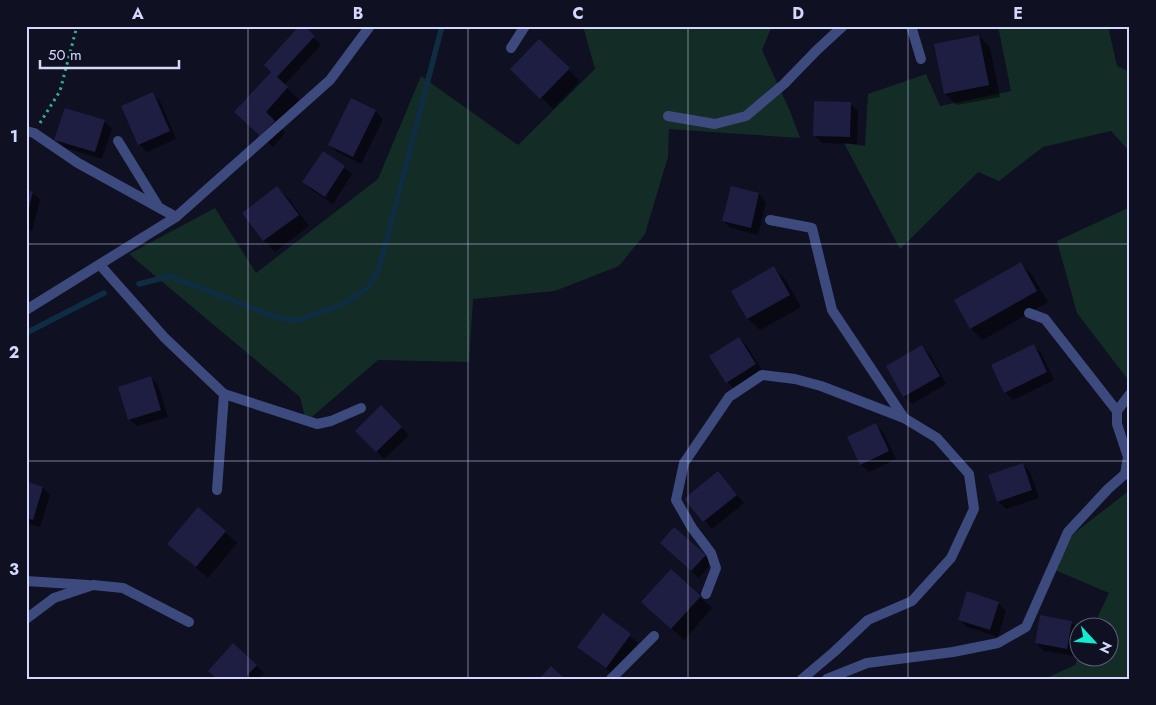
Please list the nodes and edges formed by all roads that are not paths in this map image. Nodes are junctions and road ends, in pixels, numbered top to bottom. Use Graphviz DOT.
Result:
graph roads {
  1 [pos="370,26"];
  2 [pos="525,26"];
  3 [pos="843,26"];
  4 [pos="911,26"];
  5 [pos="511,48"];
  6 [pos="921,59"];
  7 [pos="668,116"];
  8 [pos="30,132"];
  9 [pos="118,141"];
  10 [pos="158,207"];
  11 [pos="176,217"];
  12 [pos="770,220"];
  13 [pos="100,265"];
  14 [pos="26,310"];
  15 [pos="1029,313"];
  16 [pos="224,394"];
  17 [pos="1130,394"];
  18 [pos="361,408"];
  19 [pos="1117,411"];
  20 [pos="904,418"];
  21 [pos="217,490"];
  22 [pos="26,580"];
  23 [pos="93,585"];
  24 [pos="706,594"];
  25 [pos="26,619"];
  26 [pos="188,622"];
  27 [pos="654,636"];
  28 [pos="611,679"];
  29 [pos="802,679"];
  30 [pos="827,679"];
  1 -- 11 [label="street"];
  2 -- 5 [label="street"];
  3 -- 7 [label="street"];
  4 -- 6 [label="street"];
  8 -- 10 [label="street"];
  9 -- 10 [label="street"];
  10 -- 11 [label="street"];
  11 -- 13 [label="street"];
  12 -- 20 [label="street"];
  13 -- 14 [label="street"];
  13 -- 16 [label="street"];
  15 -- 19 [label="street"];
  16 -- 18 [label="street"];
  16 -- 21 [label="street"];
  17 -- 19 [label="street"];
  19 -- 30 [label="street"];
  20 -- 24 [label="street"];
  20 -- 29 [label="street"];
  22 -- 23 [label="street"];
  23 -- 25 [label="street"];
  23 -- 26 [label="street"];
  27 -- 28 [label="street"];
}
